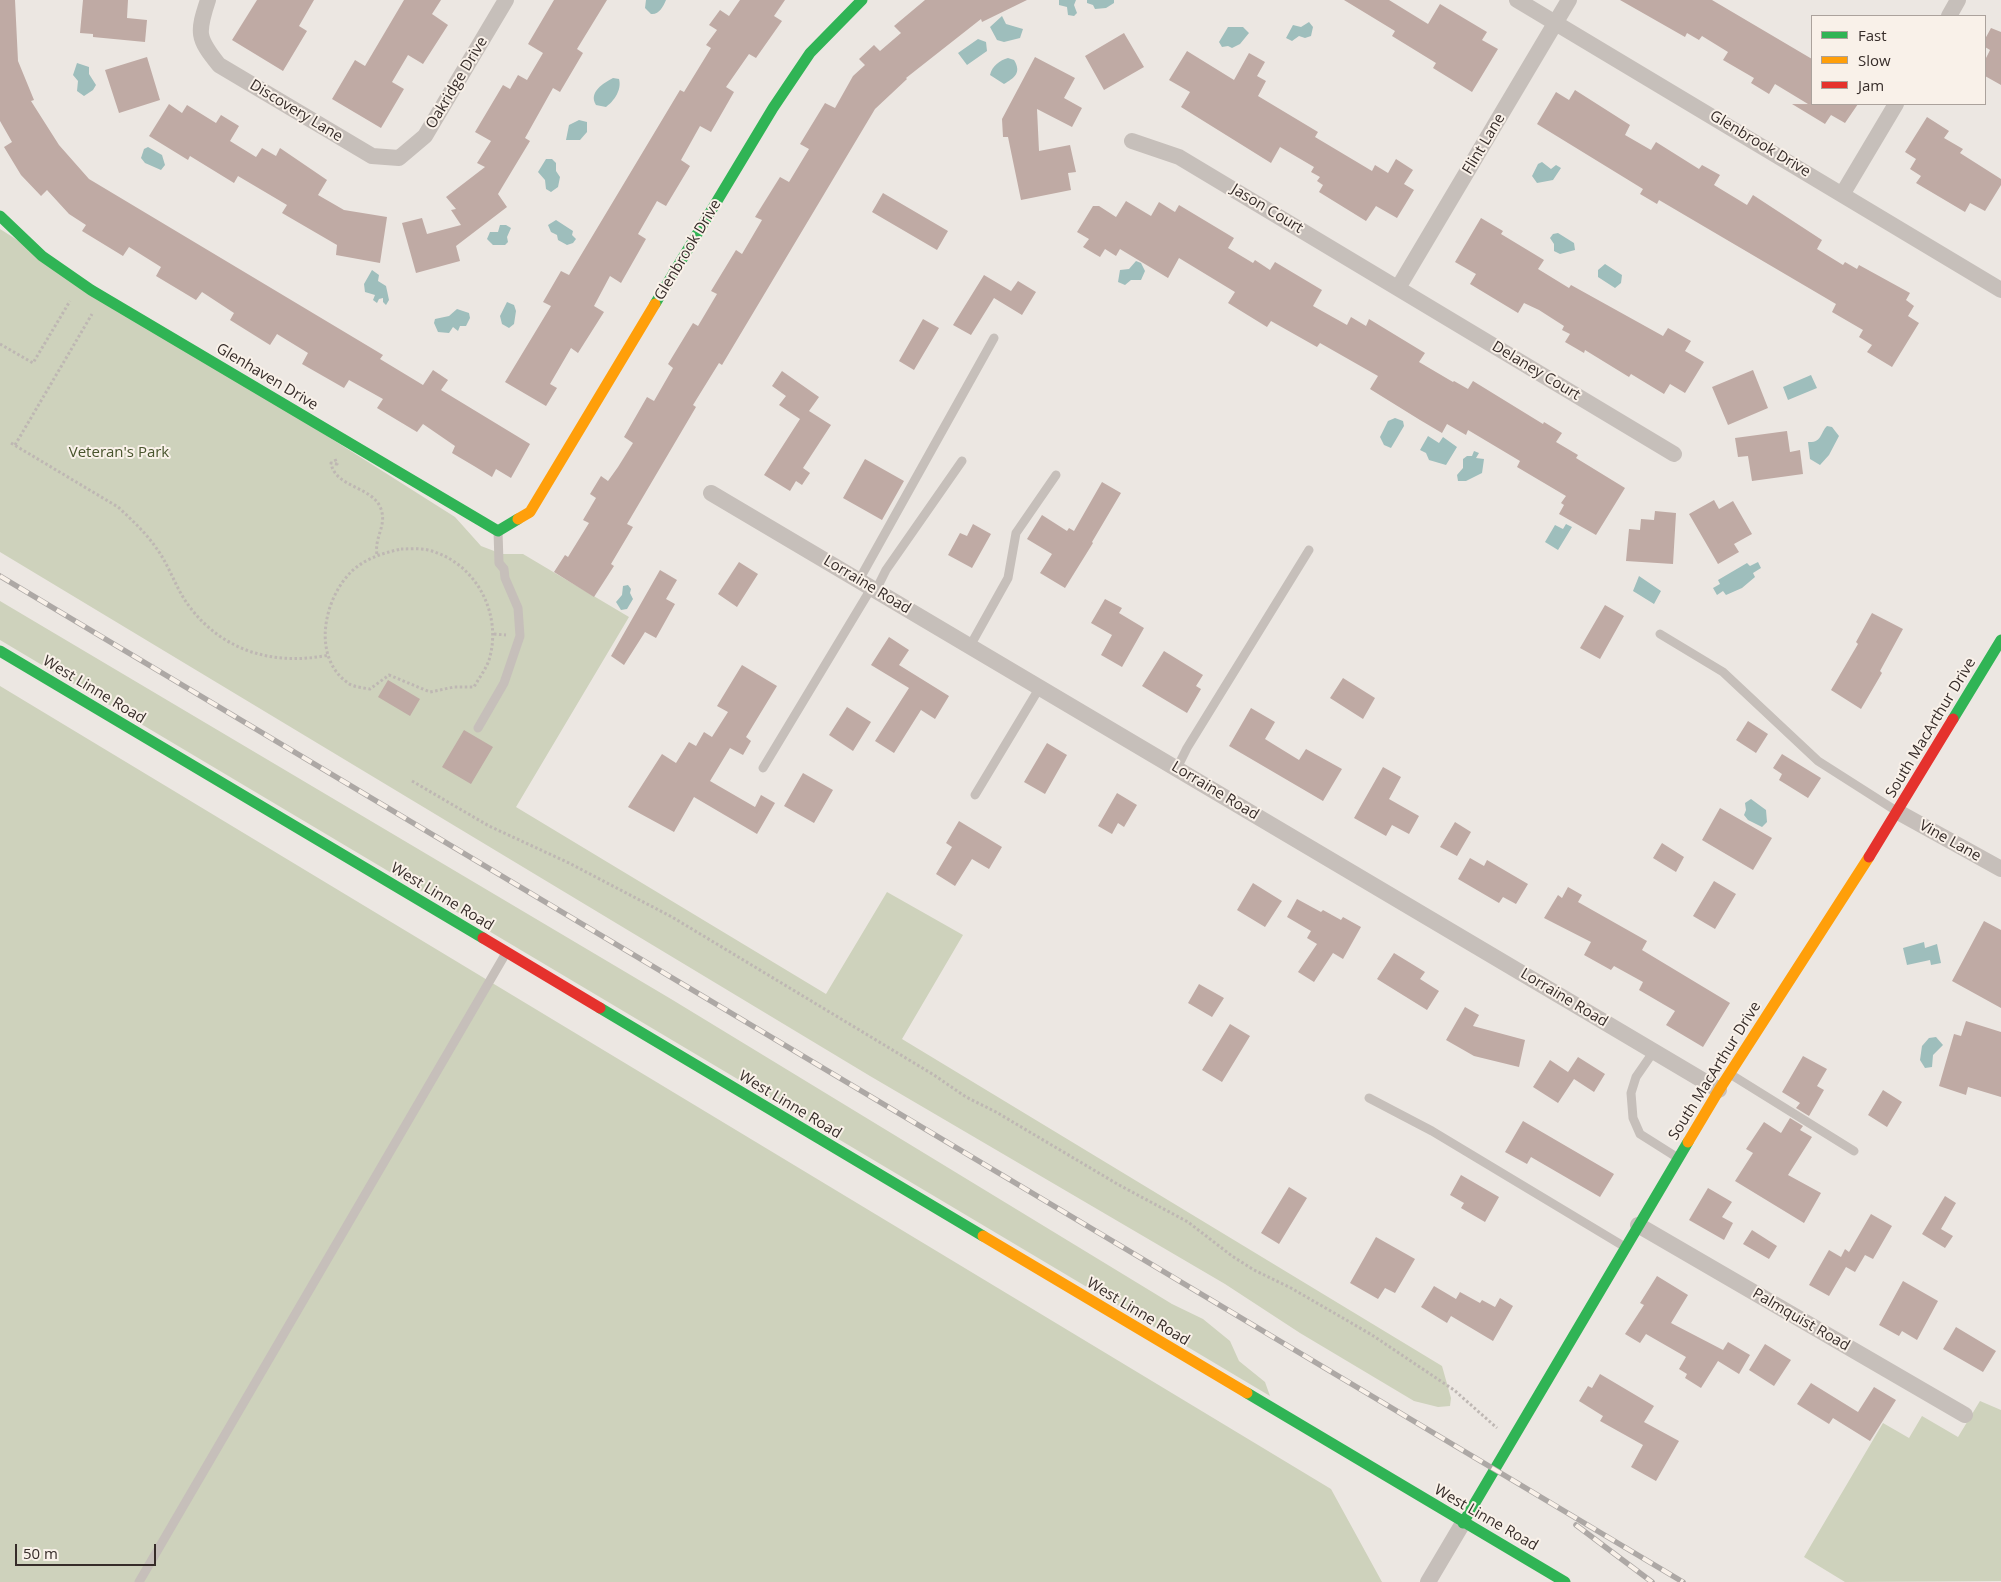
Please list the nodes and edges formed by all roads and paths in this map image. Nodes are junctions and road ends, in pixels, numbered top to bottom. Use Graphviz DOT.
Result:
graph roads {
  1 [pos="208,0"];
  2 [pos="506,0"];
  3 [pos="862,0"];
  4 [pos="1517,0"];
  5 [pos="1569,0"];
  6 [pos="1958,0"];
  7 [pos="1949,15"];
  8 [pos="1556,23"];
  9 [pos="1895,105"];
  10 [pos="1132,141"];
  11 [pos="399,158"];
  12 [pos="1843,193"];
  13 [pos="0,216"];
  14 [pos="1398,288"];
  15 [pos="2001,290"];
  16 [pos="71,298"];
  17 [pos="94,312"];
  18 [pos="994,338"];
  19 [pos="0,344"];
  20 [pos="1674,454"];
  21 [pos="334,456"];
  22 [pos="962,460"];
  23 [pos="1056,475"];
  24 [pos="711,493"];
  25 [pos="498,531"];
  26 [pos="1309,550"];
  27 [pos="377,554"];
  28 [pos="869,586"];
  29 [pos="1660,634"];
  30 [pos="2001,640"];
  31 [pos="970,646"];
  32 [pos="0,651"];
  33 [pos="329,655"];
  34 [pos="1040,687"];
  35 [pos="478,728"];
  36 [pos="763,768"];
  37 [pos="1177,768"];
  38 [pos="412,781"];
  39 [pos="975,796"];
  40 [pos="1898,812"];
  41 [pos="2001,869"];
  42 [pos="506,953"];
  43 [pos="1654,1051"];
  44 [pos="1730,1074"];
  45 [pos="1719,1090"];
  46 [pos="1369,1098"];
  47 [pos="1854,1151"];
  48 [pos="1678,1158"];
  49 [pos="1638,1225"];
  50 [pos="1625,1247"];
  51 [pos="1965,1415"];
  52 [pos="1512,1438"];
  53 [pos="1463,1522"];
  54 [pos="139,1582"];
  55 [pos="1428,1582"];
  56 [pos="1565,1582"];
  1 -- 11 [label="street, Discovery Lane"];
  2 -- 11 [label="street, Oakridge Drive"];
  3 -- 25 [label="street, Glenbrook Drive"];
  4 -- 8 [label="street, Glenbrook Drive"];
  5 -- 8 [label="street, Flint Lane"];
  6 -- 7 [label="street"];
  8 -- 12 [label="street, Glenbrook Drive"];
  8 -- 14 [label="street, Flint Lane"];
  9 -- 12 [label="street"];
  10 -- 14 [label="street, Jason Court"];
  12 -- 15 [label="street, Glenbrook Drive"];
  13 -- 25 [label="street, Glenhaven Drive"];
  14 -- 20 [label="street, Delaney Court"];
  16 -- 19 [label="path"];
  17 -- 33 [label="path"];
  18 -- 28 [label="lane"];
  21 -- 27 [label="path"];
  22 -- 28 [label="lane"];
  23 -- 31 [label="lane"];
  24 -- 28 [label="street, Lorraine Road"];
  25 -- 35 [label="lane"];
  26 -- 37 [label="lane"];
  27 -- 33 [label="path"];
  27 -- 33 [label="path"];
  28 -- 31 [label="street, Lorraine Road"];
  28 -- 36 [label="lane"];
  29 -- 40 [label="lane"];
  30 -- 40 [label="street, South MacArthur Drive"];
  31 -- 34 [label="street, Lorraine Road"];
  32 -- 42 [label="street, West Linne Road"];
  34 -- 37 [label="street, Lorraine Road"];
  34 -- 39 [label="lane"];
  37 -- 43 [label="street, Lorraine Road"];
  38 -- 52 [label="path"];
  40 -- 41 [label="street, Vine Lane"];
  40 -- 44 [label="street, South MacArthur Drive"];
  42 -- 53 [label="street, West Linne Road"];
  42 -- 54 [label="lane"];
  43 -- 45 [label="street, Lorraine Road"];
  43 -- 48 [label="lane"];
  44 -- 45 [label="street, South MacArthur Drive"];
  44 -- 47 [label="lane"];
  45 -- 48 [label="street, South MacArthur Drive"];
  46 -- 50 [label="lane"];
  48 -- 49 [label="street, South MacArthur Drive"];
  49 -- 50 [label="street, South MacArthur Drive"];
  49 -- 51 [label="street, Palmquist Road"];
  50 -- 52 [label="street, South MacArthur Drive"];
  52 -- 53 [label="street, South MacArthur Drive"];
  53 -- 55 [label="street"];
  53 -- 56 [label="street, West Linne Road"];
}
